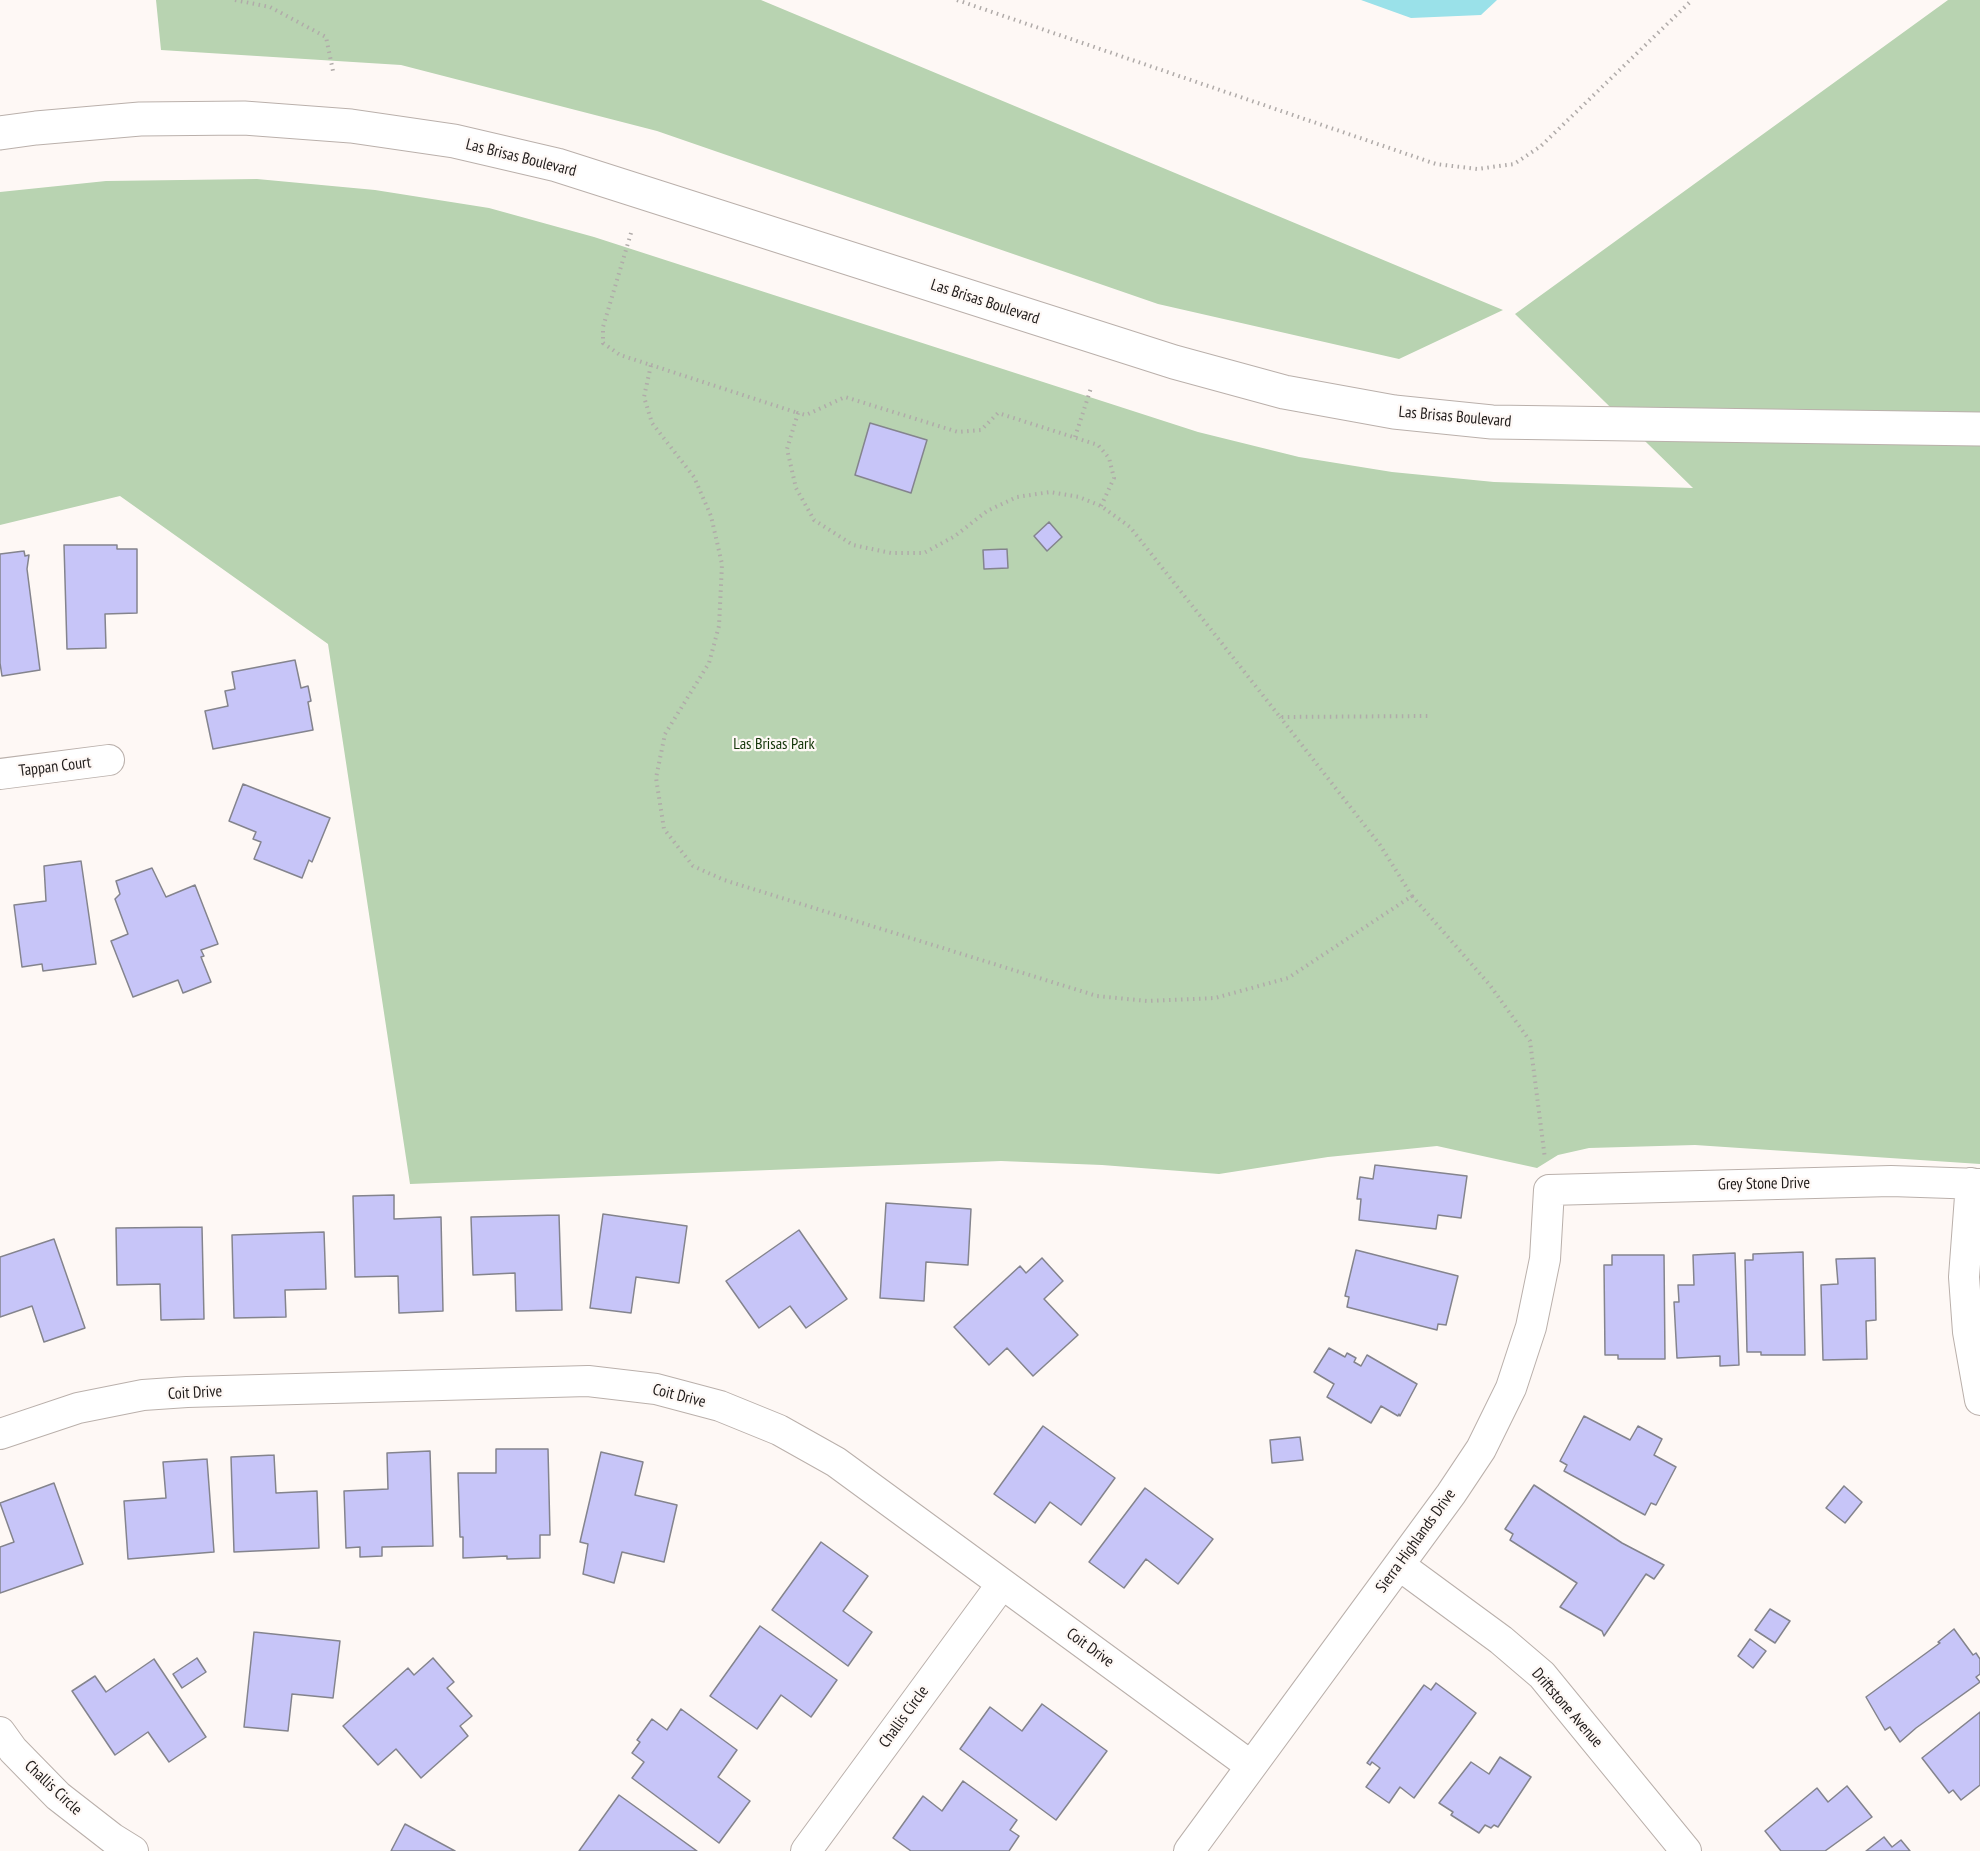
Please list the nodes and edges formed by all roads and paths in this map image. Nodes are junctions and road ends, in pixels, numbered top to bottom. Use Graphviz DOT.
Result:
graph roads {
  1 [pos="235,0"];
  2 [pos="957,0"];
  3 [pos="1692,0"];
  4 [pos="333,71"];
  5 [pos="0,134"];
  6 [pos="631,233"];
  7 [pos="651,366"];
  8 [pos="1091,388"];
  9 [pos="798,413"];
  10 [pos="1980,429"];
  11 [pos="1075,437"];
  12 [pos="1101,506"];
  13 [pos="1429,716"];
  14 [pos="1280,717"];
  15 [pos="109,760"];
  16 [pos="0,774"];
  17 [pos="1412,896"];
  18 [pos="1975,1183"];
  19 [pos="1549,1190"];
  20 [pos="1980,1400"];
  21 [pos="0,1434"];
  22 [pos="1400,1565"];
  23 [pos="1002,1584"];
  24 [pos="0,1732"];
  25 [pos="1251,1766"];
  26 [pos="123,1845"];
  27 [pos="807,1851"];
  28 [pos="1189,1851"];
  29 [pos="1686,1851"];
  1 -- 4 [label="path"];
  2 -- 3 [label="path"];
  5 -- 10 [label="street, Las Brisas Boulevard"];
  6 -- 7 [label="path"];
  7 -- 9 [label="path"];
  7 -- 17 [label="path"];
  8 -- 11 [label="path"];
  9 -- 11 [label="path"];
  9 -- 12 [label="path"];
  11 -- 12 [label="path"];
  12 -- 14 [label="path"];
  13 -- 14 [label="path"];
  14 -- 17 [label="path"];
  15 -- 16 [label="street, Tappan Court"];
  17 -- 19 [label="path"];
  18 -- 19 [label="street, Grey Stone Drive"];
  18 -- 20 [label="street"];
  19 -- 22 [label="street, Sierra Highlands Drive"];
  21 -- 23 [label="street, Coit Drive"];
  22 -- 25 [label="street, Sierra Highlands Drive"];
  22 -- 29 [label="street, Driftstone Avenue"];
  23 -- 25 [label="street, Coit Drive"];
  23 -- 27 [label="street, Challis Circle"];
  24 -- 26 [label="street, Challis Circle"];
  25 -- 28 [label="street, Sierra Highlands Drive"];
}
